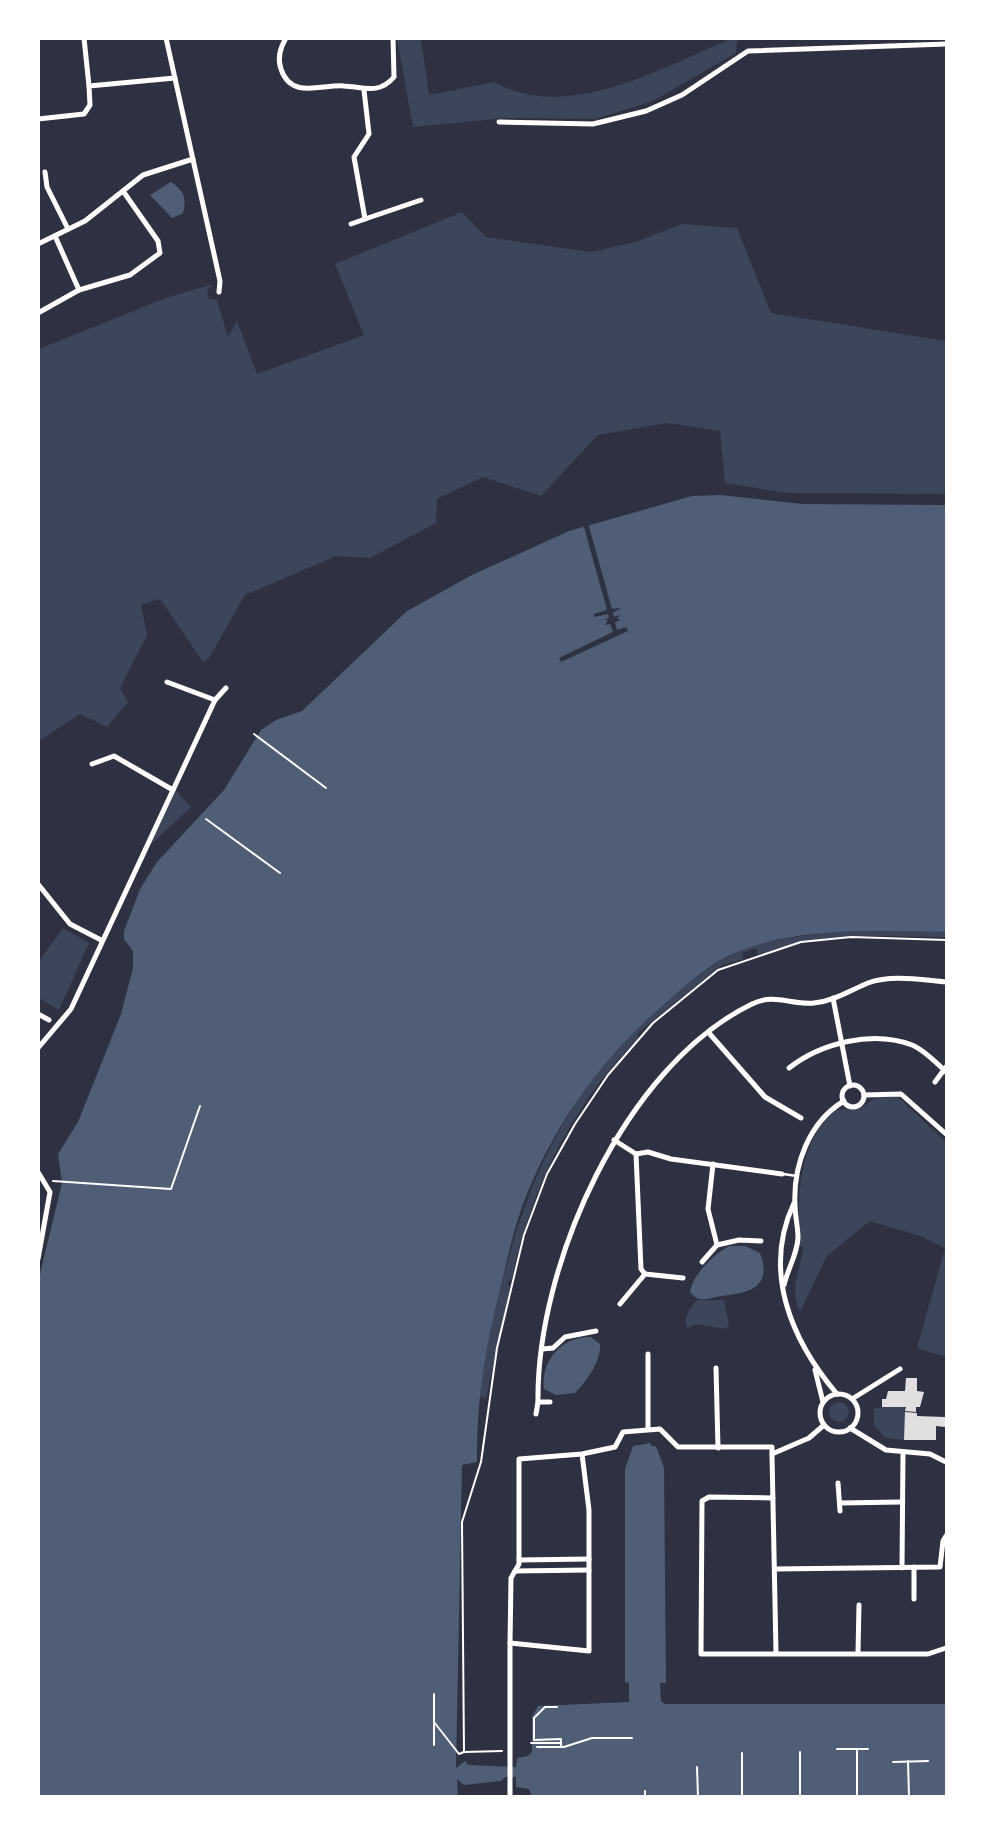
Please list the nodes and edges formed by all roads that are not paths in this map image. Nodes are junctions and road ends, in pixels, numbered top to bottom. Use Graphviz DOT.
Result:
graph roads {
  1 [pos="84,38"];
  2 [pos="166,38"];
  3 [pos="286,38"];
  4 [pos="393,38"];
  5 [pos="947,44"];
  6 [pos="175,78"];
  7 [pos="89,86"];
  8 [pos="363,90"];
  9 [pos="38,119"];
  10 [pos="499,122"];
  11 [pos="193,159"];
  12 [pos="46,172"];
  13 [pos="123,191"];
  14 [pos="422,200"];
  15 [pos="365,219"];
  16 [pos="351,224"];
  17 [pos="68,229"];
  18 [pos="55,236"];
  19 [pos="38,244"];
  20 [pos="79,290"];
  21 [pos="219,292"];
  22 [pos="38,313"];
  23 [pos="167,682"];
  24 [pos="226,688"];
  25 [pos="215,700"];
  26 [pos="92,764"];
  27 [pos="173,790"];
  28 [pos="38,884"];
  29 [pos="101,940"];
  30 [pos="947,982"];
  31 [pos="833,998"];
  32 [pos="38,1014"];
  33 [pos="48,1020"];
  34 [pos="709,1033"];
  35 [pos="842,1044"];
  36 [pos="38,1048"];
  37 [pos="789,1068"];
  38 [pos="946,1069"];
  39 [pos="935,1082"];
  40 [pos="850,1086"];
  41 [pos="864,1094"];
  42 [pos="844,1101"];
  43 [pos="801,1118"];
  44 [pos="947,1135"];
  45 [pos="614,1140"];
  46 [pos="636,1154"];
  47 [pos="713,1164"];
  48 [pos="38,1172"];
  49 [pos="782,1174"];
  50 [pos="797,1176"];
  51 [pos="794,1203"];
  52 [pos="761,1241"];
  53 [pos="717,1245"];
  54 [pos="38,1259"];
  55 [pos="702,1262"];
  56 [pos="645,1274"];
  57 [pos="683,1278"];
  58 [pos="784,1287"];
  59 [pos="620,1304"];
  60 [pos="596,1331"];
  61 [pos="542,1349"];
  62 [pos="648,1354"];
  63 [pos="716,1368"];
  64 [pos="900,1369"];
  65 [pos="816,1370"];
  66 [pos="837,1394"];
  67 [pos="852,1399"];
  68 [pos="538,1402"];
  69 [pos="550,1402"];
  70 [pos="823,1402"];
  71 [pos="536,1414"];
  72 [pos="824,1425"];
  73 [pos="648,1429"];
  74 [pos="850,1429"];
  75 [pos="718,1448"];
  76 [pos="902,1453"];
  77 [pos="582,1454"];
  78 [pos="772,1454"];
  79 [pos="947,1462"];
  80 [pos="838,1483"];
  81 [pos="773,1498"];
  82 [pos="901,1502"];
  83 [pos="840,1503"];
  84 [pos="840,1511"];
  85 [pos="947,1536"];
  86 [pos="589,1559"];
  87 [pos="519,1560"];
  88 [pos="902,1567"];
  89 [pos="914,1567"];
  90 [pos="775,1569"];
  91 [pos="589,1570"];
  92 [pos="515,1571"];
  93 [pos="914,1599"];
  94 [pos="859,1605"];
  95 [pos="510,1643"];
  96 [pos="947,1648"];
  97 [pos="776,1653"];
  98 [pos="859,1653"];
  99 [pos="510,1797"];
  1 -- 7 [label="street"];
  2 -- 6 [label="street"];
  3 -- 8 [label="street"];
  4 -- 8 [label="street"];
  5 -- 10 [label="street"];
  6 -- 7 [label="street"];
  6 -- 11 [label="street"];
  7 -- 9 [label="street"];
  8 -- 15 [label="street"];
  11 -- 13 [label="street"];
  11 -- 21 [label="street"];
  12 -- 17 [label="street"];
  13 -- 17 [label="street"];
  13 -- 20 [label="street"];
  14 -- 15 [label="street"];
  15 -- 16 [label="street"];
  17 -- 18 [label="street"];
  18 -- 19 [label="street"];
  18 -- 20 [label="street"];
  20 -- 22 [label="street"];
  23 -- 25 [label="street"];
  24 -- 25 [label="street"];
  25 -- 27 [label="street"];
  26 -- 27 [label="street"];
  27 -- 29 [label="street"];
  28 -- 29 [label="street"];
  29 -- 36 [label="street"];
  30 -- 31 [label="street"];
  31 -- 34 [label="street"];
  31 -- 35 [label="street"];
  32 -- 33 [label="street"];
  34 -- 43 [label="street"];
  34 -- 45 [label="street"];
  35 -- 37 [label="street"];
  35 -- 38 [label="street"];
  35 -- 40 [label="street"];
  38 -- 39 [label="street"];
  40 -- 41 [label="street"];
  40 -- 42 [label="street"];
  41 -- 42 [label="street"];
  41 -- 44 [label="street"];
  42 -- 50 [label="street"];
  45 -- 46 [label="street"];
  45 -- 61 [label="street"];
  46 -- 47 [label="street"];
  46 -- 56 [label="street"];
  47 -- 49 [label="street"];
  47 -- 53 [label="street"];
  48 -- 54 [label="street"];
  49 -- 50 [label="lane"];
  50 -- 51 [label="street"];
  51 -- 58 [label="street"];
  51 -- 58 [label="street"];
  52 -- 53 [label="street"];
  53 -- 55 [label="street"];
  56 -- 57 [label="street"];
  56 -- 59 [label="street"];
  58 -- 65 [label="street"];
  60 -- 61 [label="street"];
  61 -- 68 [label="street"];
  62 -- 73 [label="street"];
  63 -- 75 [label="street"];
  64 -- 67 [label="street"];
  65 -- 66 [label="street"];
  65 -- 70 [label="street"];
  66 -- 67 [label="street"];
  66 -- 70 [label="street"];
  67 -- 74 [label="street"];
  68 -- 69 [label="street"];
  68 -- 71 [label="street"];
  70 -- 72 [label="street"];
  72 -- 74 [label="street"];
  72 -- 78 [label="street"];
  73 -- 75 [label="street"];
  73 -- 77 [label="street"];
  74 -- 76 [label="street"];
  75 -- 78 [label="street"];
  76 -- 79 [label="street"];
  76 -- 82 [label="street"];
  77 -- 86 [label="street"];
  77 -- 87 [label="street"];
  78 -- 81 [label="street"];
  80 -- 83 [label="street"];
  81 -- 90 [label="street"];
  81 -- 97 [label="street"];
  82 -- 83 [label="street"];
  82 -- 88 [label="street"];
  83 -- 84 [label="street"];
  85 -- 89 [label="street"];
  86 -- 87 [label="street"];
  86 -- 91 [label="street"];
  87 -- 92 [label="street"];
  88 -- 89 [label="street"];
  88 -- 90 [label="street"];
  89 -- 93 [label="street"];
  90 -- 97 [label="street"];
  91 -- 92 [label="street"];
  91 -- 95 [label="street"];
  92 -- 95 [label="street"];
  94 -- 98 [label="street"];
  95 -- 99 [label="street"];
  96 -- 98 [label="street"];
  97 -- 98 [label="street"];
}
